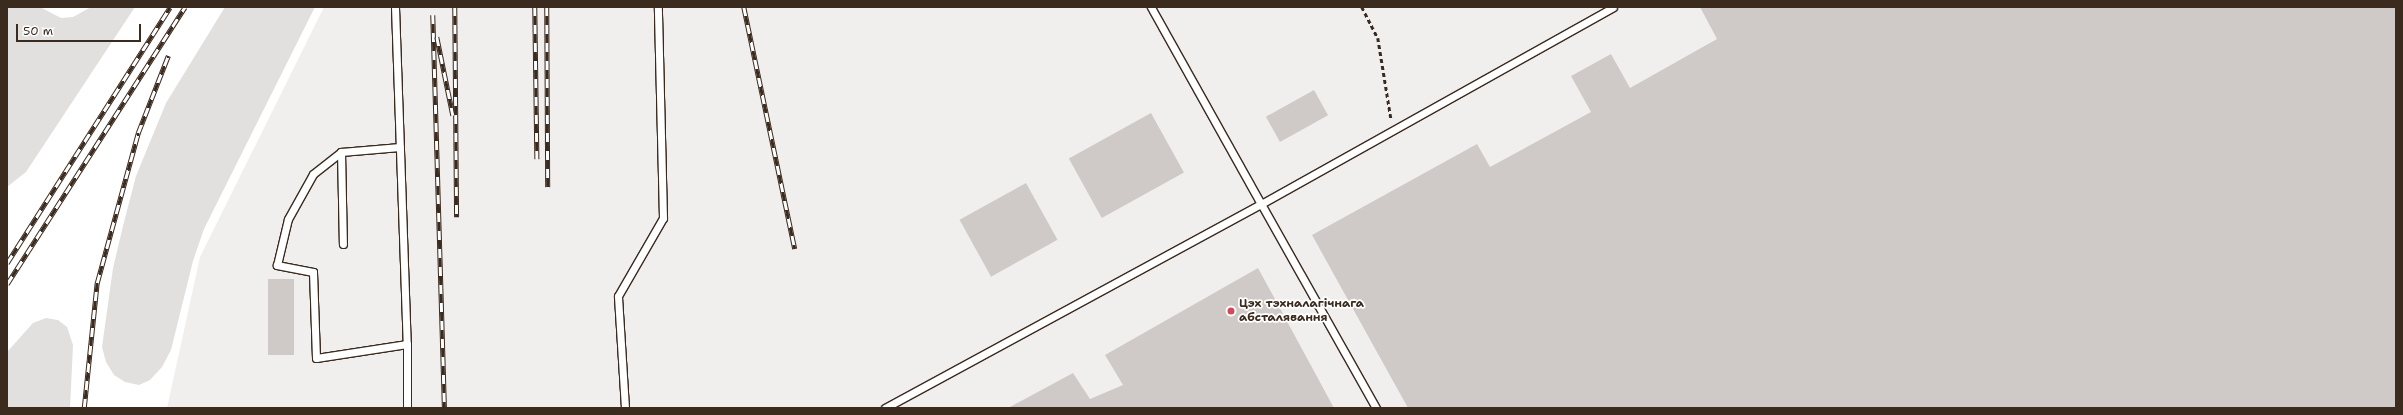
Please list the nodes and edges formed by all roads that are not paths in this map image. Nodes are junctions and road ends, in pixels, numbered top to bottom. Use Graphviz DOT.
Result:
graph roads {
  1 [pos="395,7"];
  2 [pos="658,7"];
  3 [pos="1151,7"];
  4 [pos="1613,7"];
  5 [pos="400,148"];
  6 [pos="341,152"];
  7 [pos="1261,204"];
  8 [pos="343,244"];
  9 [pos="407,344"];
  10 [pos="407,408"];
  11 [pos="625,408"];
  12 [pos="885,408"];
  13 [pos="1376,408"];
  1 -- 5 [label="lane"];
  2 -- 11 [label="lane"];
  3 -- 7 [label="lane"];
  4 -- 7 [label="lane"];
  5 -- 6 [label="lane"];
  5 -- 9 [label="lane"];
  6 -- 8 [label="lane"];
  6 -- 9 [label="lane"];
  7 -- 12 [label="lane"];
  7 -- 13 [label="lane"];
  9 -- 10 [label="lane"];
}
